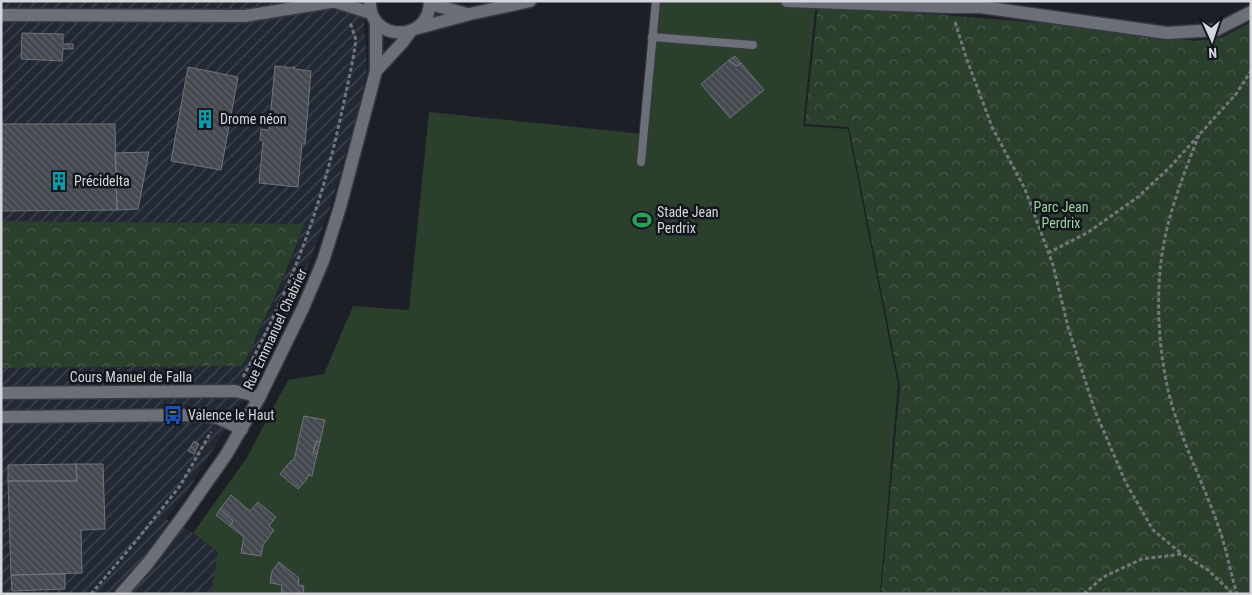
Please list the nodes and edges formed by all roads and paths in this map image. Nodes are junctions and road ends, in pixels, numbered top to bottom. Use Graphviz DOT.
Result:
graph roads {
  1 [pos="530,1"];
  2 [pos="656,1"];
  3 [pos="787,1"];
  4 [pos="337,2"];
  5 [pos="430,2"];
  6 [pos="951,7"];
  7 [pos="373,12"];
  8 [pos="1251,12"];
  9 [pos="470,14"];
  10 [pos="1,15"];
  11 [pos="414,30"];
  12 [pos="652,37"];
  13 [pos="753,45"];
  14 [pos="376,71"];
  15 [pos="1251,71"];
  16 [pos="1199,135"];
  17 [pos="641,162"];
  18 [pos="1048,253"];
  19 [pos="235,391"];
  20 [pos="1,393"];
  21 [pos="260,398"];
  22 [pos="1,417"];
  23 [pos="218,418"];
  24 [pos="242,430"];
  25 [pos="1182,554"];
  26 [pos="91,594"];
  27 [pos="121,594"];
  28 [pos="1084,594"];
  29 [pos="1233,594"];
  30 [pos="1237,594"];
  1 -- 9 [label="street"];
  2 -- 12 [label="lane"];
  3 -- 6 [label="street"];
  4 -- 7 [label="street"];
  4 -- 10 [label="street"];
  4 -- 19 [label="path"];
  5 -- 9 [label="street"];
  5 -- 11 [label="street, Rue Emmanuel Chabrier"];
  6 -- 8 [label="street"];
  6 -- 18 [label="path"];
  7 -- 11 [label="street"];
  7 -- 14 [label="street, Rue Emmanuel Chabrier"];
  9 -- 11 [label="street"];
  11 -- 14 [label="street, Rue Emmanuel Chabrier"];
  12 -- 13 [label="lane"];
  12 -- 17 [label="lane"];
  14 -- 21 [label="street, Rue Emmanuel Chabrier"];
  15 -- 16 [label="path"];
  16 -- 18 [label="path"];
  16 -- 30 [label="path"];
  18 -- 25 [label="path"];
  19 -- 20 [label="street, Cours Manuel de Falla"];
  19 -- 21 [label="street, Cours Manuel de Falla"];
  21 -- 24 [label="street, Rue Emmanuel Chabrier"];
  22 -- 23 [label="street"];
  23 -- 24 [label="street"];
  23 -- 26 [label="path"];
  24 -- 27 [label="street, Rue Emmanuel Chabrier"];
  25 -- 28 [label="path"];
  25 -- 29 [label="path"];
}
